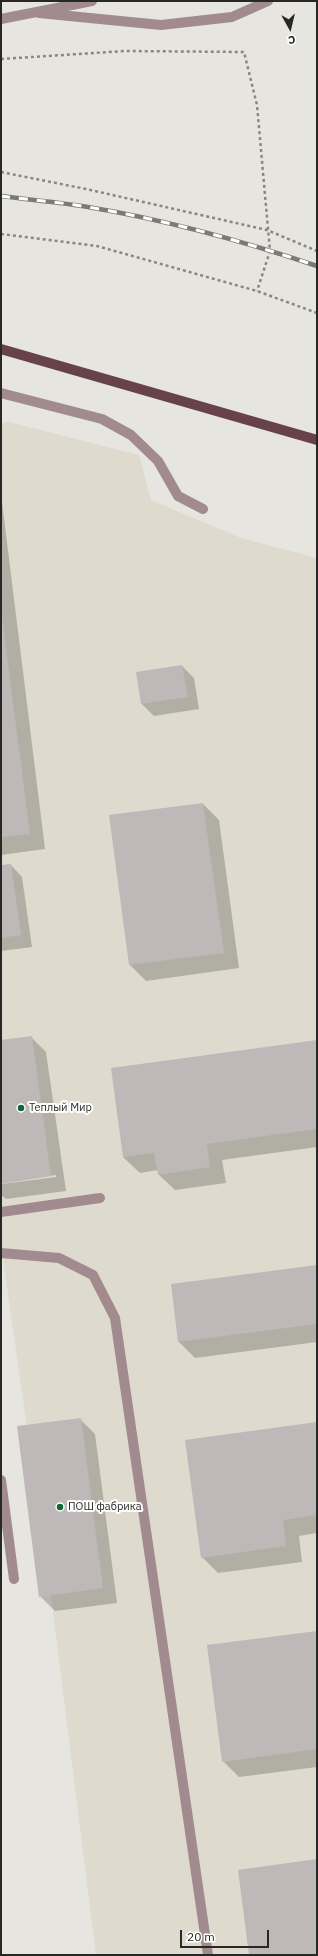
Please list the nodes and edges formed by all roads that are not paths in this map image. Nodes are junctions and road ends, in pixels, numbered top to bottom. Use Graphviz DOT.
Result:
graph roads {
  1 [pos="92,1"];
  2 [pos="268,1"];
  3 [pos="39,13"];
  4 [pos="1,19"];
  5 [pos="1,349"];
  6 [pos="1,393"];
  7 [pos="317,440"];
  8 [pos="203,509"];
  9 [pos="100,1198"];
  10 [pos="1,1212"];
  11 [pos="1,1253"];
  12 [pos="1,1480"];
  13 [pos="14,1579"];
  14 [pos="208,1955"];
  1 -- 3 [label="street"];
  2 -- 3 [label="street"];
  3 -- 4 [label="street"];
  5 -- 7 [label="main road"];
  6 -- 8 [label="street"];
  9 -- 10 [label="street"];
  11 -- 14 [label="street"];
  12 -- 13 [label="street"];
}
